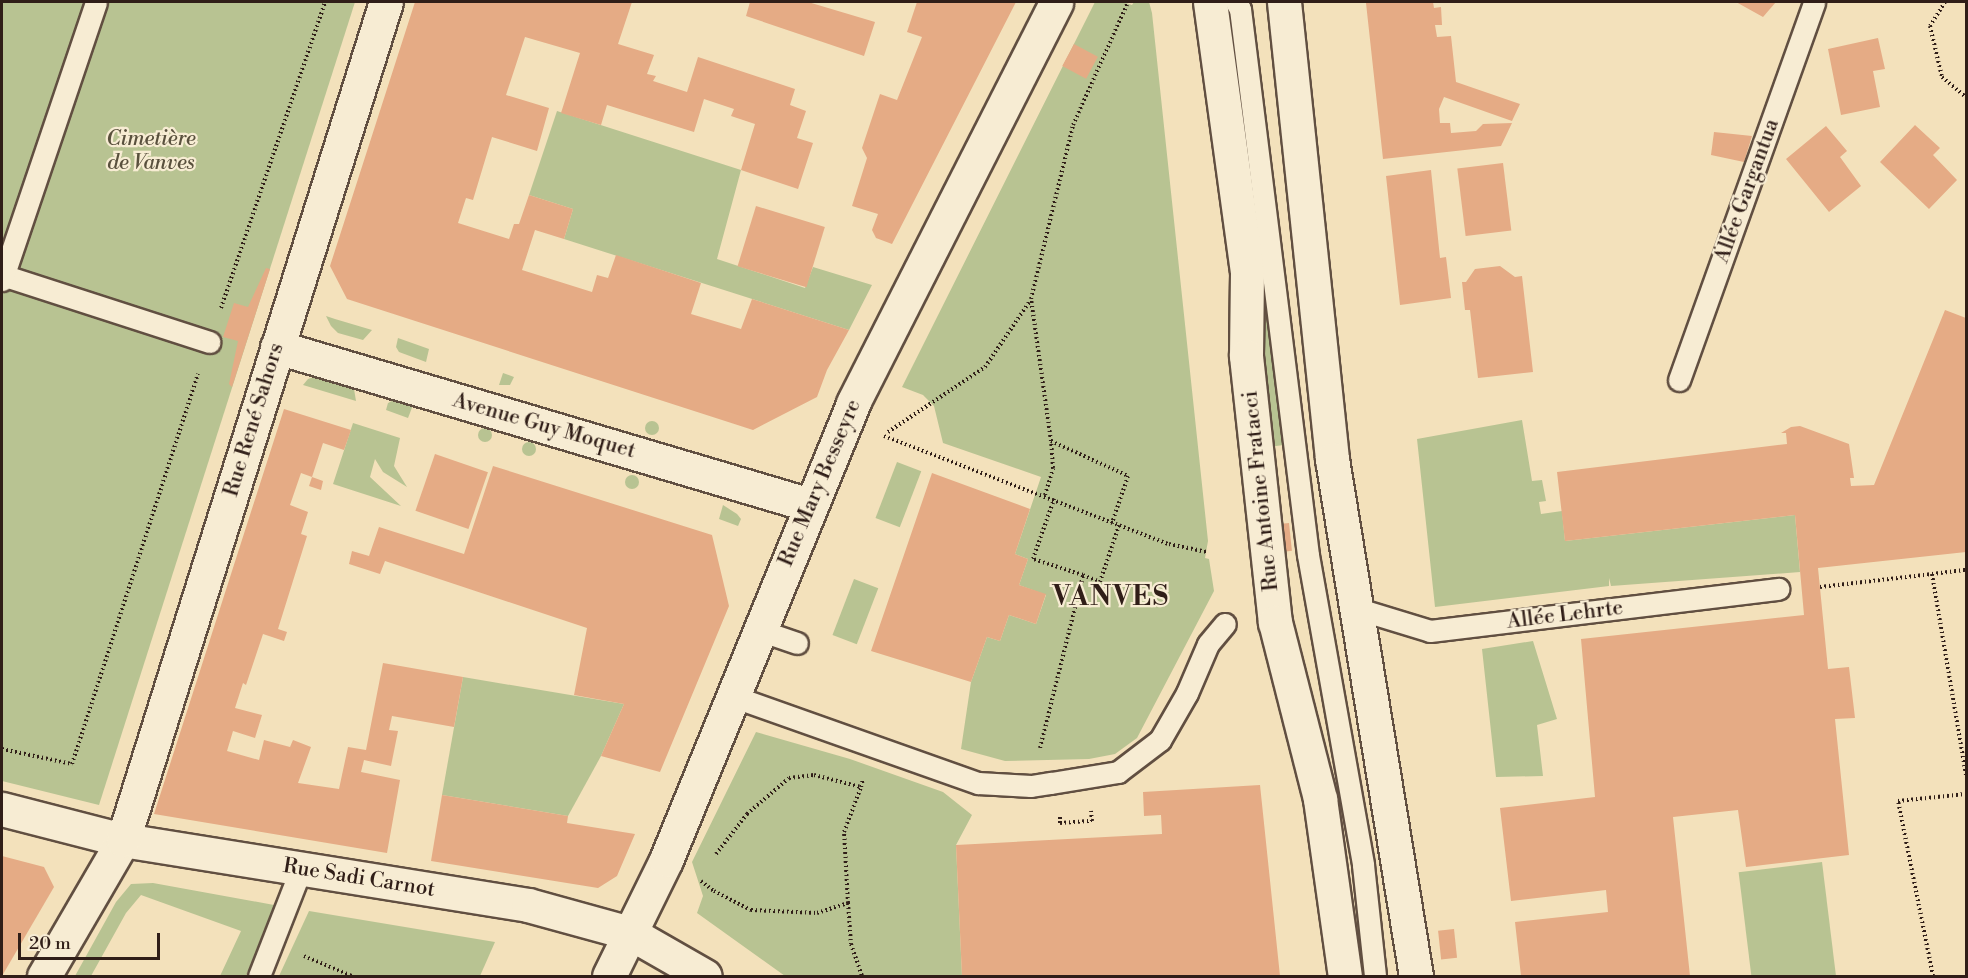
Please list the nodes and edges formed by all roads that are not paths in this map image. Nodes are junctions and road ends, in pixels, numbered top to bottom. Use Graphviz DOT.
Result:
graph roads {
  1 [pos="96,2"];
  2 [pos="386,2"];
  3 [pos="1056,2"];
  4 [pos="1210,2"];
  5 [pos="1236,2"];
  6 [pos="1284,2"];
  7 [pos="1814,2"];
  8 [pos="2,277"];
  9 [pos="209,342"];
  10 [pos="277,347"];
  11 [pos="1679,380"];
  12 [pos="810,505"];
  13 [pos="1778,589"];
  14 [pos="1355,608"];
  15 [pos="1225,624"];
  16 [pos="759,630"];
  17 [pos="796,643"];
  18 [pos="732,696"];
  19 [pos="2,809"];
  20 [pos="123,840"];
  21 [pos="301,869"];
  22 [pos="630,933"];
  23 [pos="44,976"];
  24 [pos="260,976"];
  25 [pos="609,976"];
  26 [pos="705,976"];
  27 [pos="1345,976"];
  28 [pos="1375,976"];
  29 [pos="1416,976"];
  1 -- 8 [label="lane"];
  2 -- 10 [label="street, Rue René Sahors"];
  3 -- 12 [label="street, Rue Mary Besseyre"];
  4 -- 27 [label="street, Rue Antoine Fratacci"];
  5 -- 28 [label="lane, Rue Antoine Fratacci"];
  6 -- 14 [label="street"];
  7 -- 11 [label="lane, Allée Gargantua"];
  8 -- 9 [label="lane"];
  10 -- 12 [label="street, Avenue Guy Moquet"];
  10 -- 20 [label="street, Rue René Sahors"];
  12 -- 16 [label="street, Rue Mary Besseyre"];
  13 -- 14 [label="lane, Allée Lehrte"];
  14 -- 29 [label="street"];
  15 -- 18 [label="lane"];
  16 -- 17 [label="lane"];
  16 -- 18 [label="street, Rue Mary Besseyre"];
  18 -- 22 [label="street, Rue Mary Besseyre"];
  19 -- 20 [label="street, Rue Sadi Carnot"];
  20 -- 21 [label="street, Rue Sadi Carnot"];
  20 -- 23 [label="street, Rue René Sahors"];
  21 -- 22 [label="street, Rue Sadi Carnot"];
  21 -- 24 [label="lane"];
  22 -- 25 [label="street, Rue Mary Besseyre"];
  22 -- 26 [label="street, Rue Sadi Carnot"];
}
